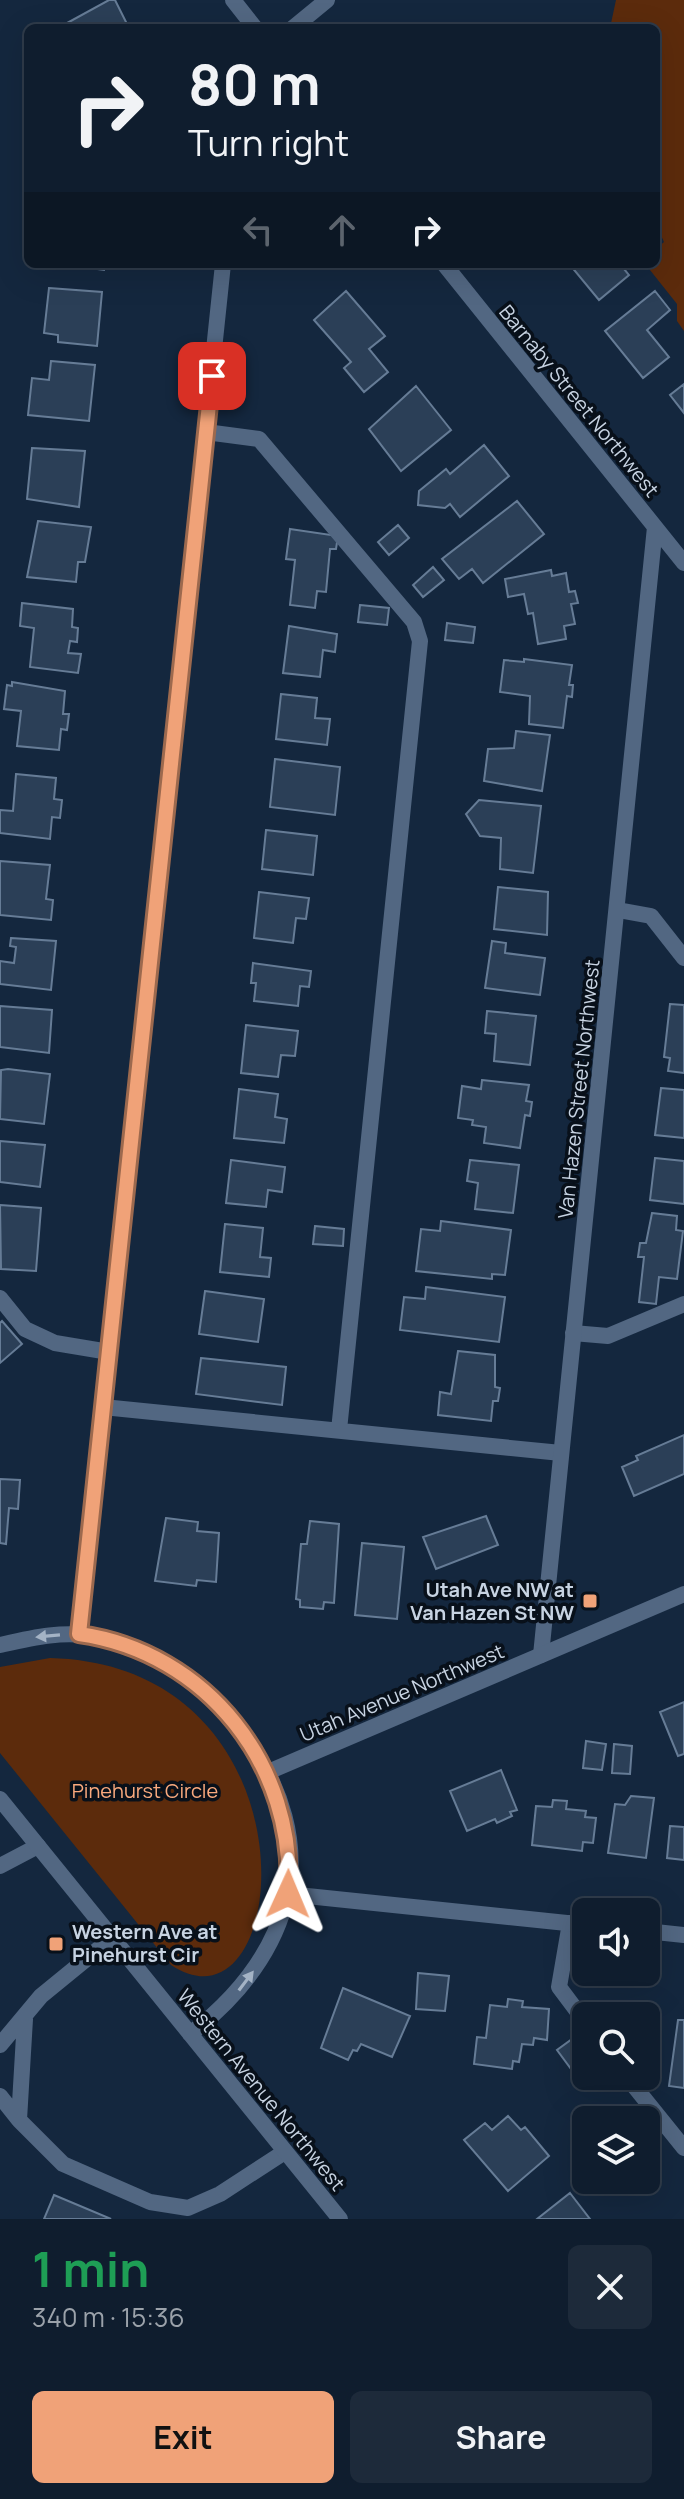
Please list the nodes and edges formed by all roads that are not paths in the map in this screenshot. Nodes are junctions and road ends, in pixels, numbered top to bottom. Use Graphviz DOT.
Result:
graph roads {
  1 [pos="233,0"];
  2 [pos="327,0"];
  3 [pos="252,24"];
  4 [pos="298,24"];
  5 [pos="223,268"];
  6 [pos="447,268"];
  7 [pos="206,432"];
  8 [pos="655,527"];
  9 [pos="684,563"];
  10 [pos="618,910"];
  11 [pos="684,958"];
  12 [pos="0,1298"];
  13 [pos="684,1304"];
  14 [pos="573,1333"];
  15 [pos="109,1352"];
  16 [pos="103,1407"];
  17 [pos="339,1430"];
  18 [pos="561,1453"];
  19 [pos="684,1594"];
  20 [pos="79,1634"];
  21 [pos="0,1645"];
  22 [pos="541,1655"];
  23 [pos="268,1772"];
  24 [pos="0,1799"];
  25 [pos="38,1846"];
  26 [pos="0,1866"];
  27 [pos="288,1894"];
  28 [pos="572,1923"];
  29 [pos="660,1932"];
  30 [pos="684,1935"];
  31 [pos="112,1938"];
  32 [pos="572,1944"];
  33 [pos="572,2004"];
  34 [pos="25,2019"];
  35 [pos="190,2034"];
  36 [pos="0,2045"];
  37 [pos="637,2090"];
  38 [pos="0,2096"];
  39 [pos="19,2120"];
  40 [pos="684,2148"];
  41 [pos="283,2153"];
  42 [pos="340,2219"];
  1 -- 3 [label="street"];
  2 -- 4 [label="street"];
  5 -- 7 [label="street"];
  6 -- 8 [label="street, Barnaby Street Northwest"];
  7 -- 15 [label="street"];
  7 -- 17 [label="street"];
  8 -- 9 [label="street, Barnaby Street Northwest"];
  8 -- 10 [label="street, Van Hazen Street Northwest"];
  10 -- 11 [label="street"];
  10 -- 14 [label="street, Van Hazen Street Northwest"];
  12 -- 15 [label="street"];
  13 -- 14 [label="street"];
  14 -- 18 [label="street, Van Hazen Street Northwest"];
  15 -- 16 [label="street"];
  16 -- 17 [label="street"];
  16 -- 20 [label="street"];
  17 -- 18 [label="street"];
  18 -- 22 [label="street, Van Hazen Street Northwest"];
  19 -- 22 [label="street, Utah Avenue Northwest"];
  20 -- 21 [label="street, one-way"];
  20 -- 23 [label="street"];
  22 -- 23 [label="street, Utah Avenue Northwest"];
  23 -- 27 [label="street"];
  24 -- 25 [label="street, Western Avenue Northwest"];
  25 -- 26 [label="street"];
  25 -- 31 [label="street, Western Avenue Northwest"];
  27 -- 28 [label="street"];
  35 -- 27 [label="street, one-way"];
  29 -- 30 [label="street"];
  31 -- 34 [label="street"];
  31 -- 35 [label="street, Western Avenue Northwest"];
  32 -- 33 [label="street"];
  34 -- 36 [label="street"];
  34 -- 39 [label="street"];
  35 -- 41 [label="street, Western Avenue Northwest"];
  37 -- 40 [label="street"];
  38 -- 39 [label="street"];
  39 -- 41 [label="street"];
  41 -- 42 [label="street, Western Avenue Northwest"];
}
